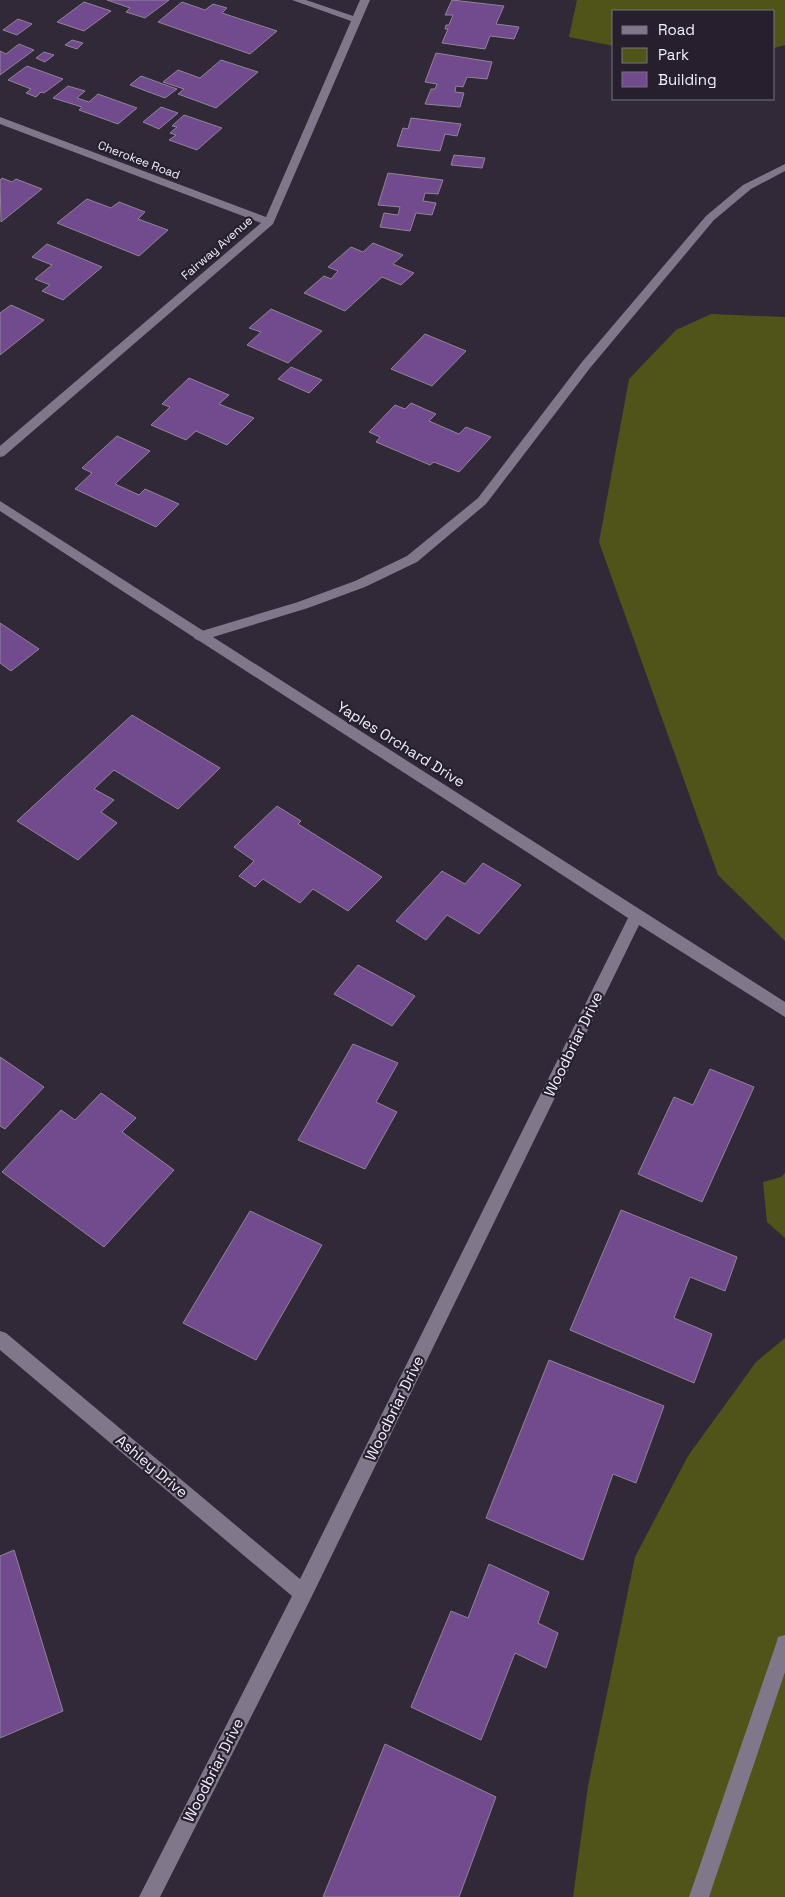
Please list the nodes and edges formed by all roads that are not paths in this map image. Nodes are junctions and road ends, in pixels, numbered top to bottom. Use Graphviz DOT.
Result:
graph roads {
  1 [pos="297,0"];
  2 [pos="365,0"];
  3 [pos="356,20"];
  4 [pos="0,120"];
  5 [pos="785,167"];
  6 [pos="269,222"];
  7 [pos="0,453"];
  8 [pos="0,505"];
  9 [pos="200,636"];
  10 [pos="636,916"];
  11 [pos="785,1010"];
  12 [pos="0,1339"];
  13 [pos="303,1593"];
  14 [pos="785,1644"];
  15 [pos="149,1897"];
  16 [pos="698,1897"];
  1 -- 3 [label="street"];
  2 -- 3 [label="street, Fairway Avenue"];
  3 -- 6 [label="street, Fairway Avenue"];
  4 -- 6 [label="street, Cherokee Road"];
  5 -- 9 [label="street"];
  6 -- 7 [label="street, Fairway Avenue"];
  8 -- 9 [label="street, Yaples Orchard Drive"];
  9 -- 10 [label="street, Yaples Orchard Drive"];
  10 -- 11 [label="street, Yaples Orchard Drive"];
  10 -- 13 [label="street, Woodbriar Drive"];
  12 -- 13 [label="street, Ashley Drive"];
  13 -- 15 [label="street, Woodbriar Drive"];
  14 -- 16 [label="street"];
}
